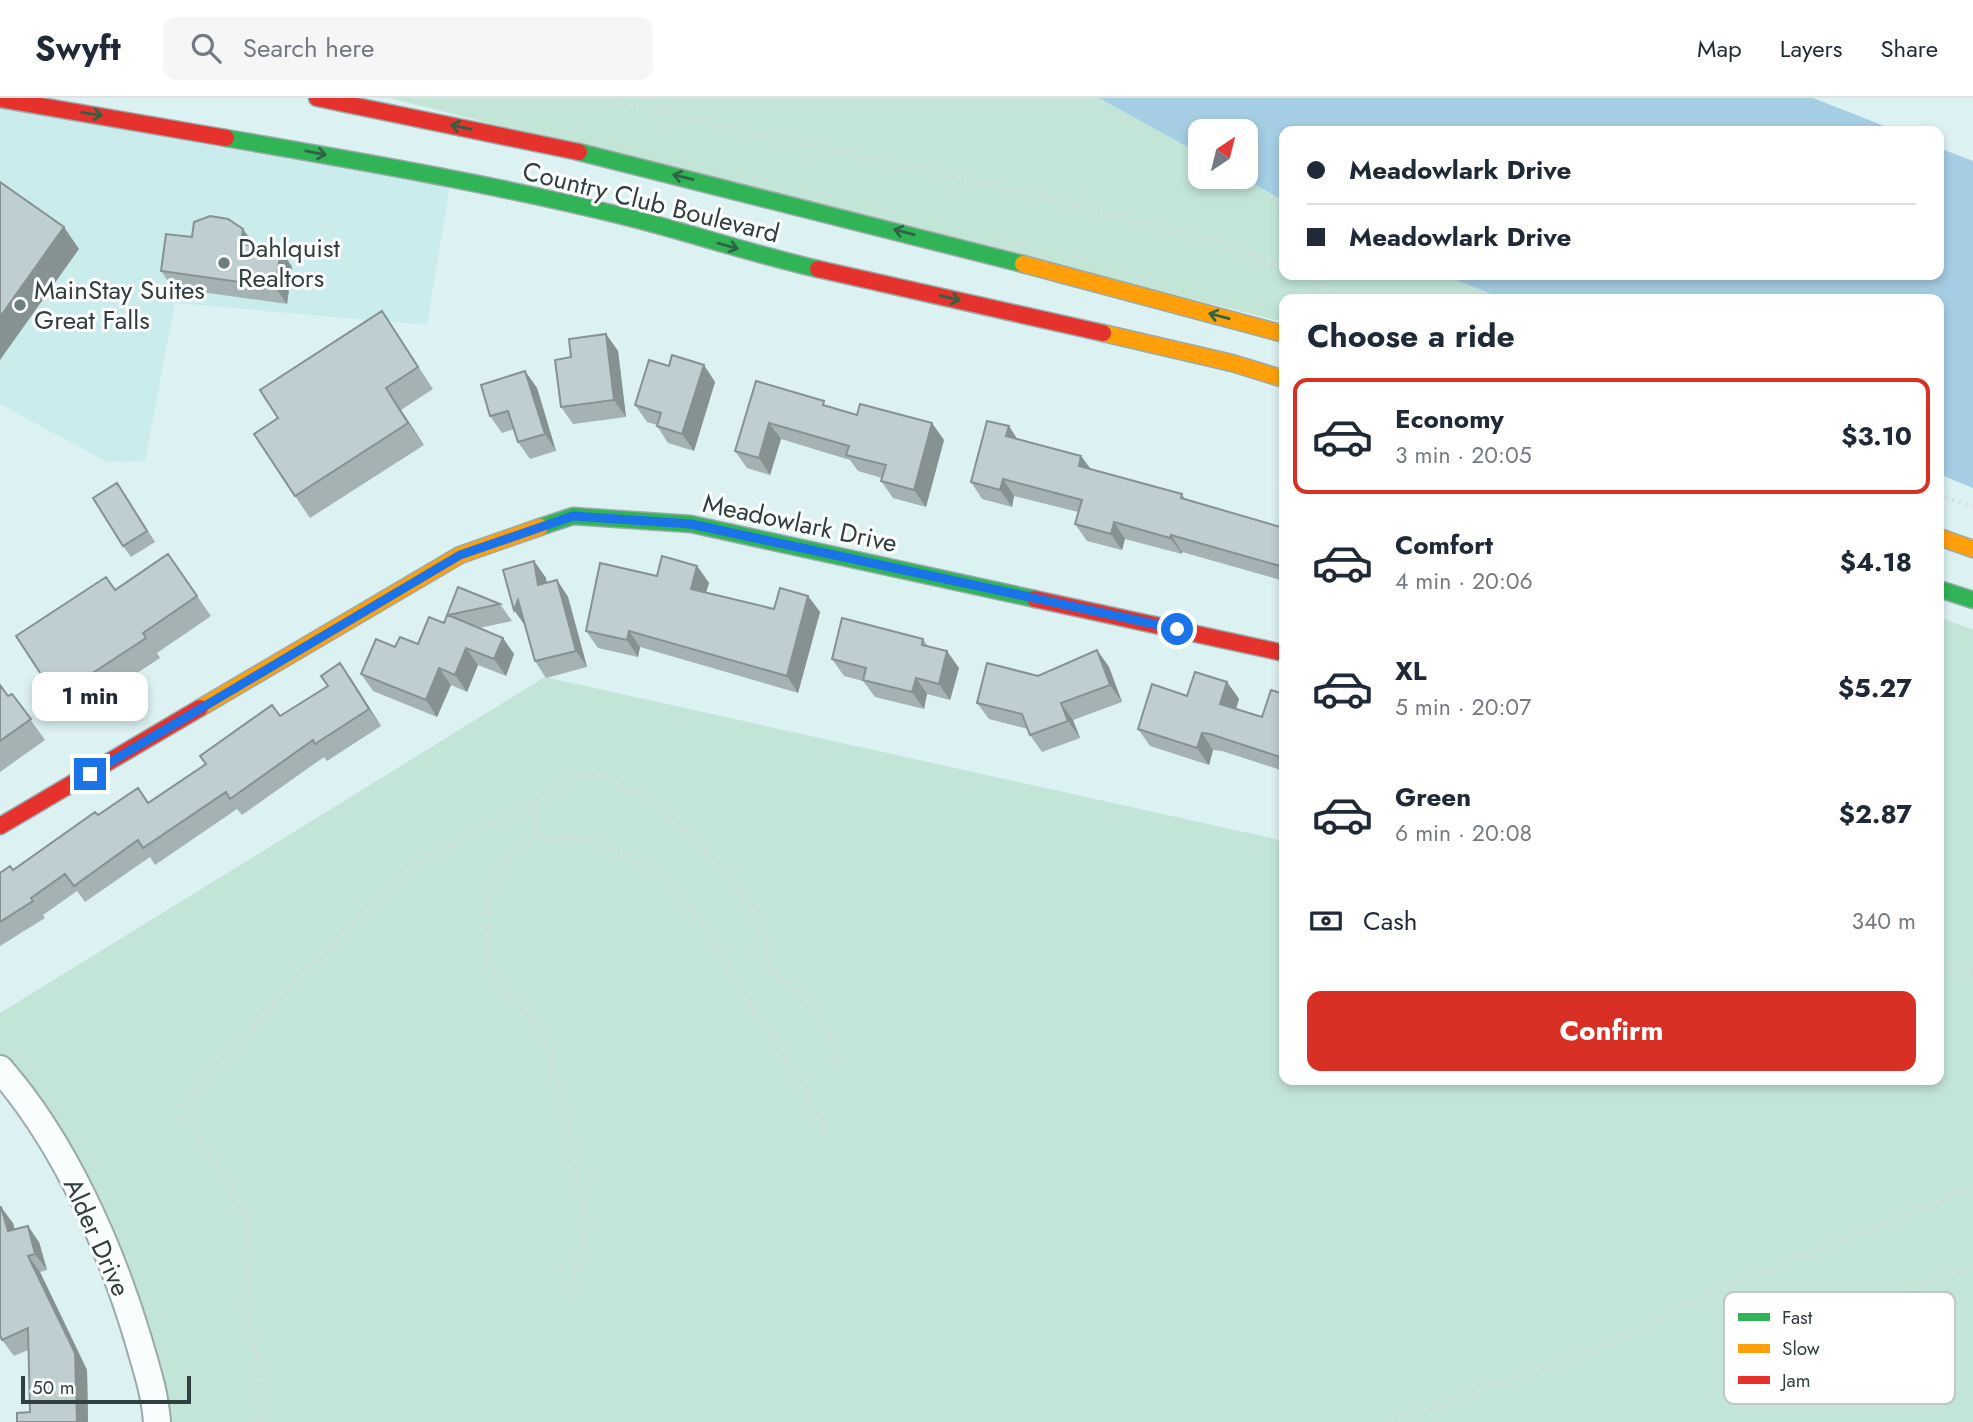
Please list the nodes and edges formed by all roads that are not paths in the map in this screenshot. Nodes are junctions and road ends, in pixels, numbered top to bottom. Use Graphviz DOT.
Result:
graph roads {
  1 [pos="317,98"];
  2 [pos="0,99"];
  3 [pos="1279,333"];
  4 [pos="1279,377"];
  5 [pos="1944,539"];
  6 [pos="1973,549"];
  7 [pos="1944,591"];
  8 [pos="1973,600"];
  9 [pos="1279,652"];
  10 [pos="0,826"];
  11 [pos="0,1069"];
  12 [pos="157,1422"];
  3 -- 1 [label="main road, Country Club Boulevard, one-way"];
  2 -- 4 [label="main road, Country Club Boulevard, one-way"];
  5 -- 6 [label="main road"];
  7 -- 8 [label="main road"];
  9 -- 10 [label="main road, Meadowlark Drive"];
  11 -- 12 [label="street, Alder Drive"];
}
